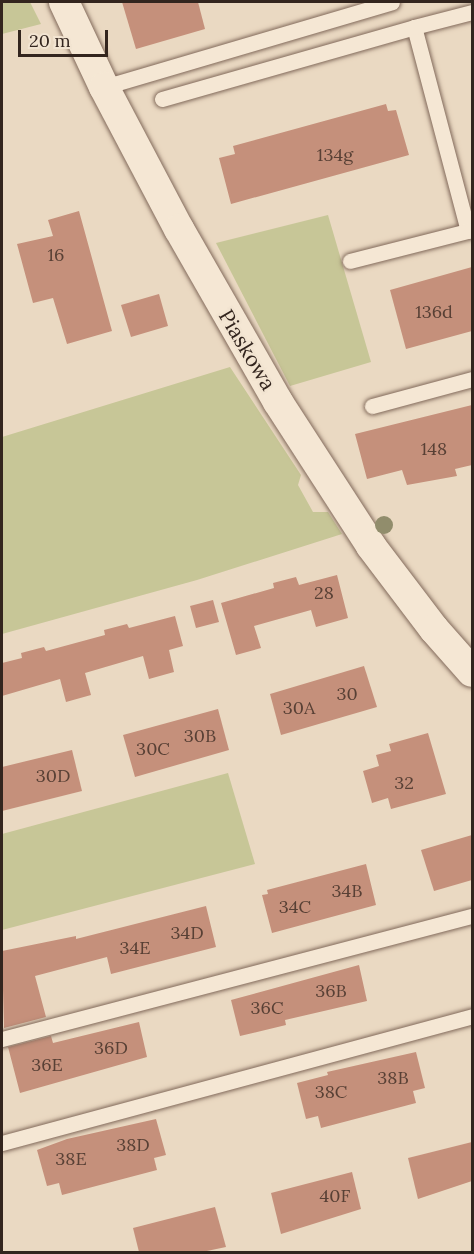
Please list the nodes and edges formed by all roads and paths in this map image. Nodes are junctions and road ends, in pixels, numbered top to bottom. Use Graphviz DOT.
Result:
graph roads {
  1 [pos="64,2"];
  2 [pos="392,2"];
  3 [pos="472,12"];
  4 [pos="414,27"];
  5 [pos="104,87"];
  6 [pos="162,99"];
  7 [pos="470,230"];
  8 [pos="350,261"];
  9 [pos="472,378"];
  10 [pos="372,406"];
  11 [pos="472,672"];
  12 [pos="472,916"];
  13 [pos="472,1016"];
  14 [pos="2,1039"];
  15 [pos="2,1143"];
  1 -- 5 [label="street, Piaskowa"];
  2 -- 5 [label="lane"];
  3 -- 4 [label="lane"];
  4 -- 6 [label="lane"];
  4 -- 7 [label="lane"];
  5 -- 11 [label="street, Piaskowa"];
  7 -- 8 [label="lane"];
  9 -- 10 [label="lane"];
  12 -- 14 [label="lane"];
  13 -- 15 [label="lane"];
}
